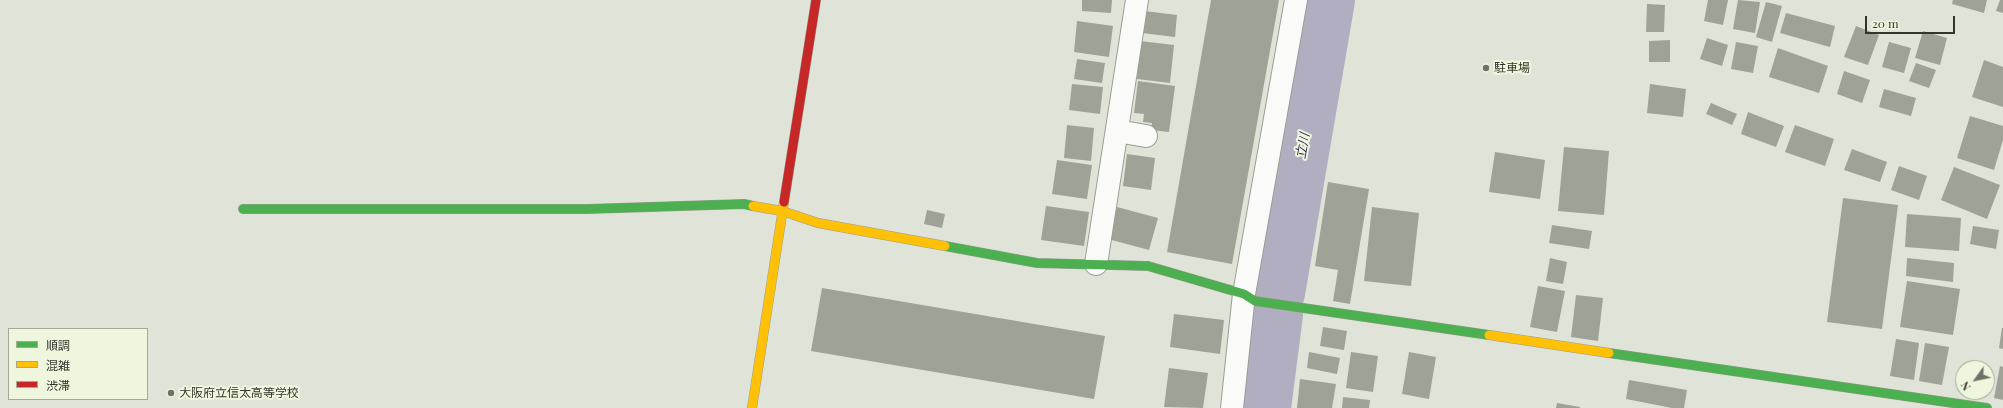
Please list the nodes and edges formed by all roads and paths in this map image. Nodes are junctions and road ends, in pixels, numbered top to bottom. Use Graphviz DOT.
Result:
graph roads {
  1 [pos="816,0"];
  2 [pos="1137,0"];
  3 [pos="1296,0"];
  4 [pos="1117,131"];
  5 [pos="1146,136"];
  6 [pos="243,209"];
  7 [pos="782,211"];
  8 [pos="1096,264"];
  9 [pos="1250,298"];
  10 [pos="752,408"];
  11 [pos="1232,408"];
  12 [pos="1987,408"];
  1 -- 7 [label="street"];
  2 -- 4 [label="street"];
  3 -- 9 [label="street"];
  4 -- 5 [label="street"];
  4 -- 8 [label="street"];
  6 -- 7 [label="street"];
  7 -- 8 [label="street"];
  7 -- 10 [label="street"];
  8 -- 9 [label="street"];
  9 -- 11 [label="street"];
  9 -- 12 [label="street"];
}
